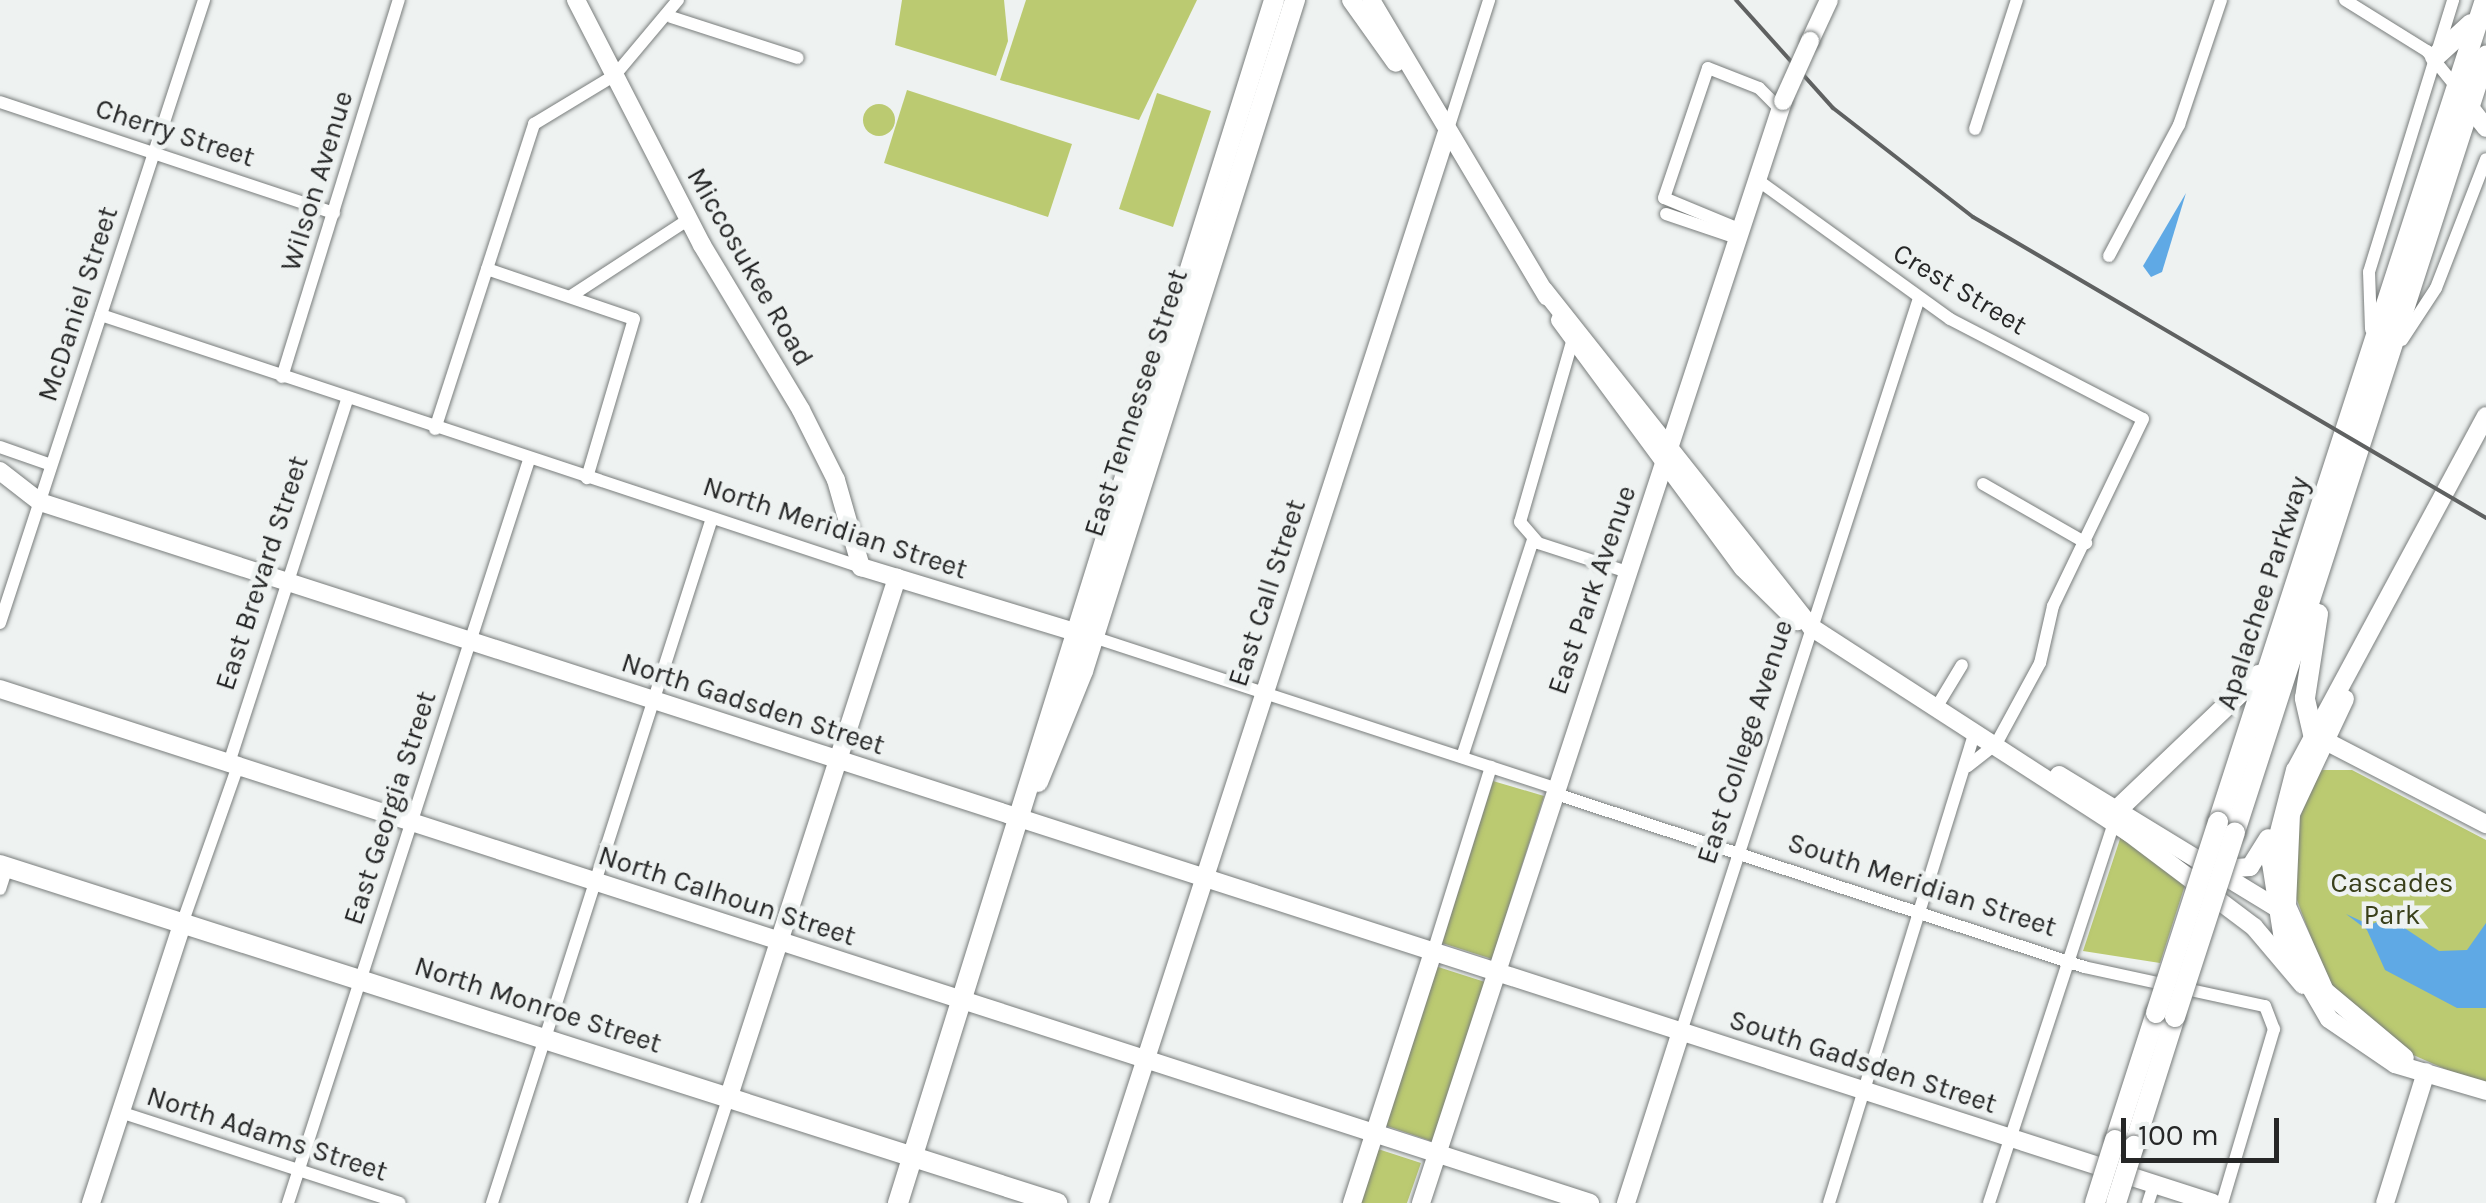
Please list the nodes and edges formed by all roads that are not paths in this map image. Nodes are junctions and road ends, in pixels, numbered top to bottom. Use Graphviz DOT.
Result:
graph roads {
  1 [pos="204,0"];
  2 [pos="399,0"];
  3 [pos="576,0"];
  4 [pos="678,0"];
  5 [pos="1274,0"];
  6 [pos="1295,0"];
  7 [pos="1351,0"];
  8 [pos="1370,0"];
  9 [pos="1489,0"];
  10 [pos="1829,0"];
  11 [pos="2018,0"];
  12 [pos="2221,0"];
  13 [pos="2344,0"];
  14 [pos="2453,0"];
  15 [pos="2484,0"];
  16 [pos="671,17"];
  17 [pos="2486,56"];
  18 [pos="798,58"];
  19 [pos="2434,58"];
  20 [pos="615,75"];
  21 [pos="2456,88"];
  22 [pos="0,102"];
  23 [pos="1781,105"];
  24 [pos="2469,108"];
  25 [pos="2486,128"];
  26 [pos="1975,130"];
  27 [pos="1447,132"];
  28 [pos="154,153"];
  29 [pos="2486,160"];
  30 [pos="1756,180"];
  31 [pos="334,212"];
  32 [pos="1666,214"];
  33 [pos="689,219"];
  34 [pos="1738,234"];
  35 [pos="2109,256"];
  36 [pos="1199,263"];
  37 [pos="486,269"];
  38 [pos="1544,290"];
  39 [pos="571,296"];
  40 [pos="1920,298"];
  41 [pos="101,316"];
  42 [pos="1572,342"];
  43 [pos="282,377"];
  44 [pos="347,399"];
  45 [pos="2362,409"];
  46 [pos="2486,416"];
  47 [pos="436,429"];
  48 [pos="0,447"];
  49 [pos="1666,456"];
  50 [pos="530,460"];
  51 [pos="52,465"];
  52 [pos="0,471"];
  53 [pos="587,478"];
  54 [pos="2349,482"];
  55 [pos="1983,484"];
  56 [pos="40,502"];
  57 [pos="712,518"];
  58 [pos="1532,540"];
  59 [pos="2086,543"];
  60 [pos="861,566"];
  61 [pos="1627,572"];
  62 [pos="897,578"];
  63 [pos="288,582"];
  64 [pos="0,623"];
  65 [pos="1811,626"];
  66 [pos="2281,628"];
  67 [pos="1083,634"];
  68 [pos="470,641"];
  69 [pos="1962,666"];
  70 [pos="0,689"];
  71 [pos="1264,693"];
  72 [pos="653,700"];
  73 [pos="1936,708"];
  74 [pos="1976,732"];
  75 [pos="2319,737"];
  76 [pos="1996,744"];
  77 [pos="1462,757"];
  78 [pos="838,760"];
  79 [pos="234,765"];
  80 [pos="1968,766"];
  81 [pos="1491,767"];
  82 [pos="1554,791"];
  83 [pos="2278,814"];
  84 [pos="2115,816"];
  85 [pos="1016,818"];
  86 [pos="412,823"];
  87 [pos="2486,824"];
  88 [pos="2227,827"];
  89 [pos="2285,850"];
  90 [pos="1738,854"];
  91 [pos="2,864"];
  92 [pos="2212,867"];
  93 [pos="1204,878"];
  94 [pos="2272,880"];
  95 [pos="595,882"];
  96 [pos="2202,886"];
  97 [pos="0,889"];
  98 [pos="2254,892"];
  99 [pos="2282,911"];
  100 [pos="1921,914"];
  101 [pos="184,920"];
  102 [pos="779,942"];
  103 [pos="1432,952"];
  104 [pos="2068,962"];
  105 [pos="1498,973"];
  106 [pos="361,978"];
  107 [pos="2302,986"];
  108 [pos="961,1000"];
  109 [pos="1680,1032"];
  110 [pos="546,1036"];
  111 [pos="1145,1060"];
  112 [pos="2426,1072"];
  113 [pos="1864,1091"];
  114 [pos="2486,1091"];
  115 [pos="729,1096"];
  116 [pos="120,1112"];
  117 [pos="1374,1134"];
  118 [pos="2010,1138"];
  119 [pos="2124,1143"];
  120 [pos="1436,1155"];
  121 [pos="913,1157"];
  122 [pos="299,1171"];
  123 [pos="2154,1184"];
  124 [pos="90,1203"];
  125 [pos="288,1203"];
  126 [pos="400,1203"];
  127 [pos="492,1203"];
  128 [pos="694,1203"];
  129 [pos="898,1203"];
  130 [pos="1057,1203"];
  131 [pos="1099,1203"];
  132 [pos="1352,1203"];
  133 [pos="1421,1203"];
  134 [pos="1590,1203"];
  135 [pos="1626,1203"];
  136 [pos="1828,1203"];
  137 [pos="1989,1203"];
  138 [pos="2095,1203"];
  139 [pos="2116,1203"];
  140 [pos="2148,1203"];
  141 [pos="2213,1203"];
  142 [pos="2222,1203"];
  143 [pos="2385,1203"];
  1 -- 28 [label="street, McDaniel Street"];
  2 -- 31 [label="street, Wilson Avenue"];
  3 -- 20 [label="street, Miccosukee Road"];
  4 -- 16 [label="street"];
  5 -- 36 [label="main road, East Tennessee Street"];
  6 -- 36 [label="main road, East Tennessee Street"];
  7 -- 27 [label="street"];
  8 -- 27 [label="street"];
  9 -- 27 [label="street, East Call Street"];
  10 -- 23 [label="street, East Park Avenue, bridge"];
  11 -- 26 [label="street"];
  12 -- 35 [label="street"];
  13 -- 19 [label="street"];
  14 -- 19 [label="street"];
  15 -- 19 [label="main road"];
  15 -- 21 [label="main road, Apalachee Parkway"];
  16 -- 18 [label="street"];
  16 -- 20 [label="street"];
  17 -- 24 [label="main road, Apalachee Parkway"];
  19 -- 21 [label="street"];
  19 -- 45 [label="street"];
  20 -- 33 [label="street, Miccosukee Road"];
  20 -- 37 [label="street"];
  21 -- 24 [label="street"];
  21 -- 45 [label="main road, Apalachee Parkway"];
  22 -- 28 [label="street, Cherry Street"];
  23 -- 30 [label="street, East Park Avenue"];
  23 -- 34 [label="street"];
  24 -- 25 [label="street"];
  24 -- 45 [label="main road, Apalachee Parkway"];
  27 -- 38 [label="street"];
  27 -- 71 [label="street, East Call Street"];
  28 -- 31 [label="street, Cherry Street"];
  28 -- 41 [label="street, McDaniel Street"];
  29 -- 45 [label="street"];
  30 -- 34 [label="street, East Park Avenue"];
  30 -- 40 [label="street, Crest Street"];
  31 -- 43 [label="street, Wilson Avenue"];
  32 -- 34 [label="street"];
  33 -- 39 [label="street"];
  33 -- 60 [label="street, Miccosukee Road"];
  34 -- 49 [label="street, East Park Avenue"];
  36 -- 67 [label="main road, East Tennessee Street"];
  37 -- 39 [label="street"];
  37 -- 47 [label="street"];
  38 -- 42 [label="street"];
  38 -- 49 [label="street"];
  39 -- 53 [label="street"];
  40 -- 59 [label="street, Crest Street"];
  40 -- 65 [label="street, East College Avenue"];
  41 -- 43 [label="street, North Meridian Street"];
  41 -- 51 [label="street, McDaniel Street"];
  42 -- 49 [label="street"];
  42 -- 58 [label="street"];
  43 -- 44 [label="street, North Meridian Street"];
  44 -- 47 [label="street, North Meridian Street"];
  44 -- 63 [label="street, East Brevard Street"];
  45 -- 54 [label="main road, Apalachee Parkway"];
  45 -- 66 [label="main road, Apalachee Parkway"];
  46 -- 75 [label="street"];
  47 -- 50 [label="street, North Meridian Street"];
  48 -- 51 [label="street"];
  49 -- 61 [label="street, East Park Avenue"];
  49 -- 65 [label="street"];
  50 -- 53 [label="street, North Meridian Street"];
  50 -- 68 [label="street, East Georgia Street"];
  51 -- 56 [label="street, McDaniel Street"];
  52 -- 56 [label="street, North Gadsden Street"];
  53 -- 57 [label="street, North Meridian Street"];
  54 -- 75 [label="main road"];
  54 -- 88 [label="main road, Apalachee Parkway"];
  55 -- 59 [label="street"];
  56 -- 63 [label="street, North Gadsden Street"];
  56 -- 64 [label="street, McDaniel Street"];
  57 -- 60 [label="street, North Meridian Street"];
  57 -- 72 [label="street"];
  58 -- 61 [label="street"];
  58 -- 77 [label="street"];
  59 -- 76 [label="street"];
  60 -- 62 [label="street, North Meridian Street"];
  61 -- 82 [label="street, East Park Avenue"];
  62 -- 67 [label="street, North Meridian Street"];
  62 -- 78 [label="street"];
  63 -- 68 [label="street, North Gadsden Street"];
  63 -- 79 [label="street, East Brevard Street"];
  65 -- 73 [label="street"];
  65 -- 90 [label="street, East College Avenue"];
  66 -- 84 [label="main road"];
  66 -- 88 [label="main road, Apalachee Parkway"];
  67 -- 71 [label="street, North Meridian Street"];
  67 -- 85 [label="main road, East Tennessee Street"];
  68 -- 72 [label="street, North Gadsden Street"];
  68 -- 86 [label="street, East Georgia Street"];
  69 -- 73 [label="street"];
  70 -- 79 [label="street, North Calhoun Street"];
  71 -- 77 [label="street, North Meridian Street"];
  71 -- 93 [label="street, East Call Street"];
  72 -- 78 [label="street, North Gadsden Street"];
  72 -- 95 [label="street"];
  73 -- 74 [label="street"];
  74 -- 76 [label="street"];
  74 -- 80 [label="street"];
  75 -- 83 [label="street"];
  75 -- 87 [label="street"];
  75 -- 89 [label="street"];
  76 -- 80 [label="street"];
  76 -- 84 [label="street"];
  77 -- 81 [label="street, North Meridian Street"];
  78 -- 85 [label="street, North Gadsden Street"];
  78 -- 102 [label="street"];
  79 -- 86 [label="street, North Calhoun Street"];
  79 -- 101 [label="street, East Brevard Street"];
  80 -- 100 [label="street"];
  81 -- 82 [label="street, North Meridian Street"];
  81 -- 103 [label="street"];
  82 -- 90 [label="street, South Meridian Street"];
  82 -- 105 [label="street, East Park Avenue"];
  83 -- 92 [label="street"];
  83 -- 94 [label="street"];
  84 -- 92 [label="street"];
  84 -- 96 [label="street"];
  84 -- 104 [label="street"];
  85 -- 93 [label="street, North Gadsden Street"];
  85 -- 108 [label="main road, East Tennessee Street"];
  86 -- 95 [label="street, North Calhoun Street"];
  86 -- 106 [label="street, East Georgia Street"];
  88 -- 119 [label="main road, Apalachee Parkway, bridge"];
  89 -- 94 [label="street"];
  89 -- 99 [label="street"];
  90 -- 100 [label="street, South Meridian Street"];
  90 -- 109 [label="street, East College Avenue"];
  91 -- 97 [label="street"];
  91 -- 101 [label="main road, North Monroe Street"];
  92 -- 98 [label="street"];
  93 -- 103 [label="street, North Gadsden Street"];
  93 -- 111 [label="street, East Call Street"];
  94 -- 98 [label="street"];
  94 -- 99 [label="street"];
  95 -- 102 [label="street, North Calhoun Street"];
  95 -- 110 [label="street"];
  96 -- 98 [label="street"];
  96 -- 107 [label="street"];
  98 -- 99 [label="street"];
  99 -- 107 [label="street"];
  99 -- 112 [label="street"];
  100 -- 104 [label="street, South Meridian Street"];
  100 -- 113 [label="street"];
  101 -- 106 [label="main road, North Monroe Street"];
  101 -- 116 [label="street, East Brevard Street"];
  102 -- 108 [label="street, North Calhoun Street"];
  102 -- 115 [label="street"];
  103 -- 105 [label="street, North Gadsden Street"];
  103 -- 117 [label="street"];
  104 -- 118 [label="street"];
  104 -- 142 [label="street, South Meridian Street"];
  105 -- 109 [label="street, South Gadsden Street"];
  105 -- 120 [label="street, East Park Avenue"];
  106 -- 110 [label="main road, North Monroe Street"];
  106 -- 122 [label="street, East Georgia Street"];
  107 -- 112 [label="street"];
  108 -- 111 [label="street, North Calhoun Street"];
  108 -- 121 [label="main road, East Tennessee Street"];
  109 -- 113 [label="street, South Gadsden Street"];
  109 -- 135 [label="street, East College Avenue"];
  110 -- 115 [label="main road, North Monroe Street"];
  110 -- 127 [label="street"];
  111 -- 117 [label="street, North Calhoun Street"];
  111 -- 131 [label="street, East Call Street"];
  112 -- 114 [label="street"];
  112 -- 143 [label="street"];
  113 -- 118 [label="street, South Gadsden Street"];
  113 -- 136 [label="street"];
  115 -- 121 [label="main road, North Monroe Street"];
  115 -- 128 [label="street"];
  116 -- 122 [label="street, North Adams Street"];
  116 -- 124 [label="street, East Brevard Street"];
  117 -- 120 [label="street, North Calhoun Street"];
  117 -- 132 [label="street"];
  118 -- 123 [label="street, South Gadsden Street"];
  118 -- 137 [label="street"];
  119 -- 138 [label="main road, Apalachee Parkway, bridge"];
  119 -- 139 [label="main road, Apalachee Parkway, bridge"];
  120 -- 133 [label="street, East Park Avenue"];
  120 -- 134 [label="street, North Calhoun Street"];
  121 -- 129 [label="main road, East Tennessee Street"];
  121 -- 130 [label="main road, North Monroe Street"];
  122 -- 125 [label="street, East Georgia Street"];
  122 -- 126 [label="street, North Adams Street"];
  123 -- 140 [label="street"];
  123 -- 141 [label="street, South Gadsden Street"];
}
